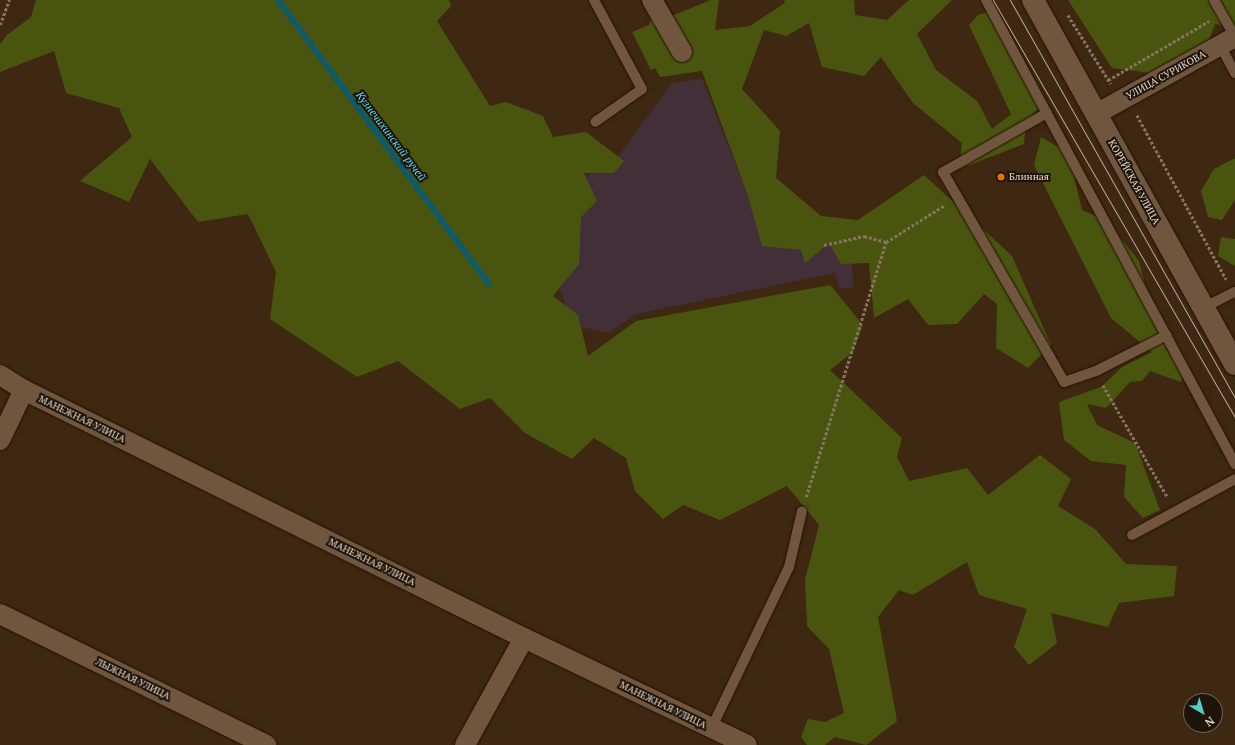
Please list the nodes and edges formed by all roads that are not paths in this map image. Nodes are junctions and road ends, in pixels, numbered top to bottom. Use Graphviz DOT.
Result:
graph roads {
  1 [pos="594,0"];
  2 [pos="652,0"];
  3 [pos="986,0"];
  4 [pos="1033,0"];
  5 [pos="1214,0"];
  6 [pos="1230,40"];
  7 [pos="682,52"];
  8 [pos="1235,74"];
  9 [pos="1047,113"];
  10 [pos="1096,114"];
  11 [pos="596,122"];
  12 [pos="1234,292"];
  13 [pos="1204,308"];
  14 [pos="1167,335"];
  15 [pos="1235,364"];
  16 [pos="0,375"];
  17 [pos="24,390"];
  18 [pos="0,440"];
  19 [pos="1235,464"];
  20 [pos="1235,479"];
  21 [pos="802,511"];
  22 [pos="1132,534"];
  23 [pos="0,614"];
  24 [pos="524,638"];
  25 [pos="711,728"];
  26 [pos="739,744"];
  27 [pos="266,745"];
  28 [pos="465,745"];
  1 -- 11 [label="lane"];
  2 -- 7 [label="street"];
  3 -- 9 [label="lane"];
  4 -- 10 [label="street, КОРЕЙСКАЯ УЛИЦА"];
  5 -- 6 [label="lane"];
  6 -- 8 [label="lane"];
  6 -- 10 [label="street, УЛИЦА СУРИКОВА"];
  9 -- 14 [label="lane"];
  9 -- 14 [label="lane"];
  10 -- 13 [label="street, КОРЕЙСКАЯ УЛИЦА"];
  12 -- 13 [label="lane"];
  13 -- 15 [label="street, КОРЕЙСКАЯ УЛИЦА"];
  14 -- 19 [label="lane"];
  16 -- 17 [label="street, МАНЕЖНАЯ УЛИЦА"];
  17 -- 18 [label="street"];
  17 -- 24 [label="street, МАНЕЖНАЯ УЛИЦА"];
  20 -- 22 [label="lane"];
  21 -- 25 [label="lane"];
  23 -- 27 [label="street, ЛЫЖНАЯ УЛИЦА"];
  24 -- 25 [label="street, МАНЕЖНАЯ УЛИЦА"];
  24 -- 28 [label="street"];
  25 -- 26 [label="street, МАНЕЖНАЯ УЛИЦА"];
}
